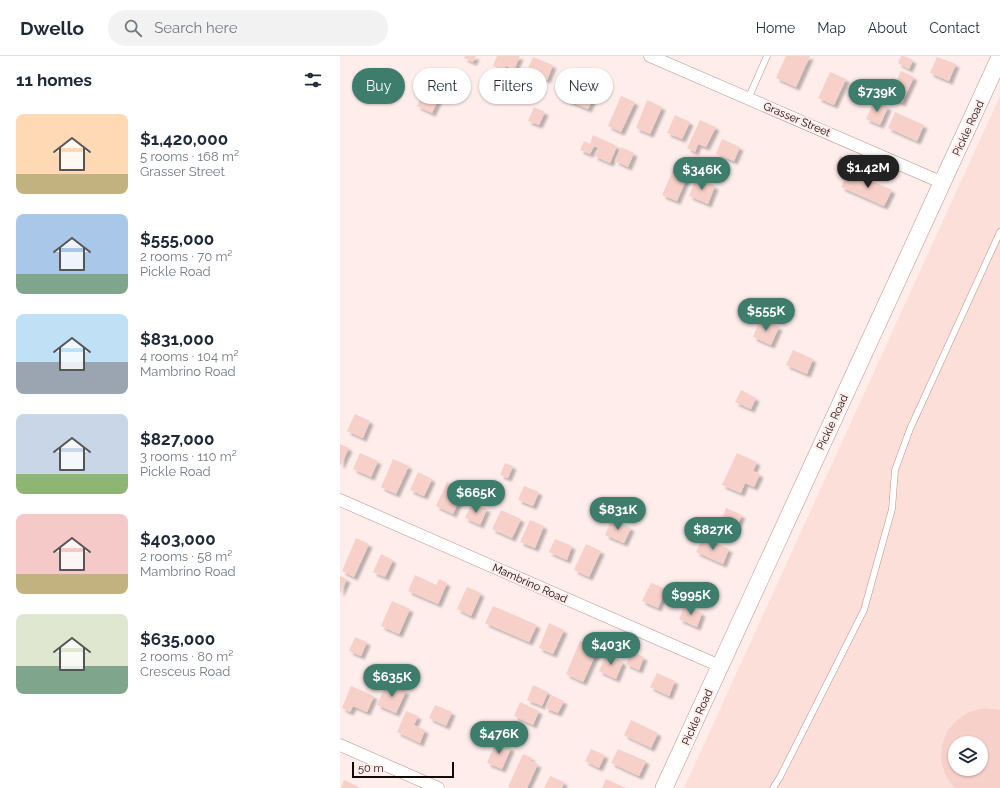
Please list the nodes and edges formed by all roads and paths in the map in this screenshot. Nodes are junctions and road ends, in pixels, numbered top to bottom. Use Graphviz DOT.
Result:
graph roads {
  1 [pos="650,56"];
  2 [pos="767,56"];
  3 [pos="1000,57"];
  4 [pos="748,98"];
  5 [pos="943,183"];
  6 [pos="1000,232"];
  7 [pos="340,500"];
  8 [pos="720,666"];
  9 [pos="340,745"];
  10 [pos="438,788"];
  11 [pos="664,788"];
  12 [pos="773,788"];
  1 -- 4 [label="street, Grasser Street"];
  2 -- 4 [label="lane"];
  3 -- 5 [label="street, Pickle Road"];
  4 -- 5 [label="street, Grasser Street"];
  5 -- 8 [label="street, Pickle Road"];
  6 -- 12 [label="lane"];
  7 -- 8 [label="street, Mambrino Road"];
  8 -- 11 [label="street, Pickle Road"];
  9 -- 10 [label="street"];
}
